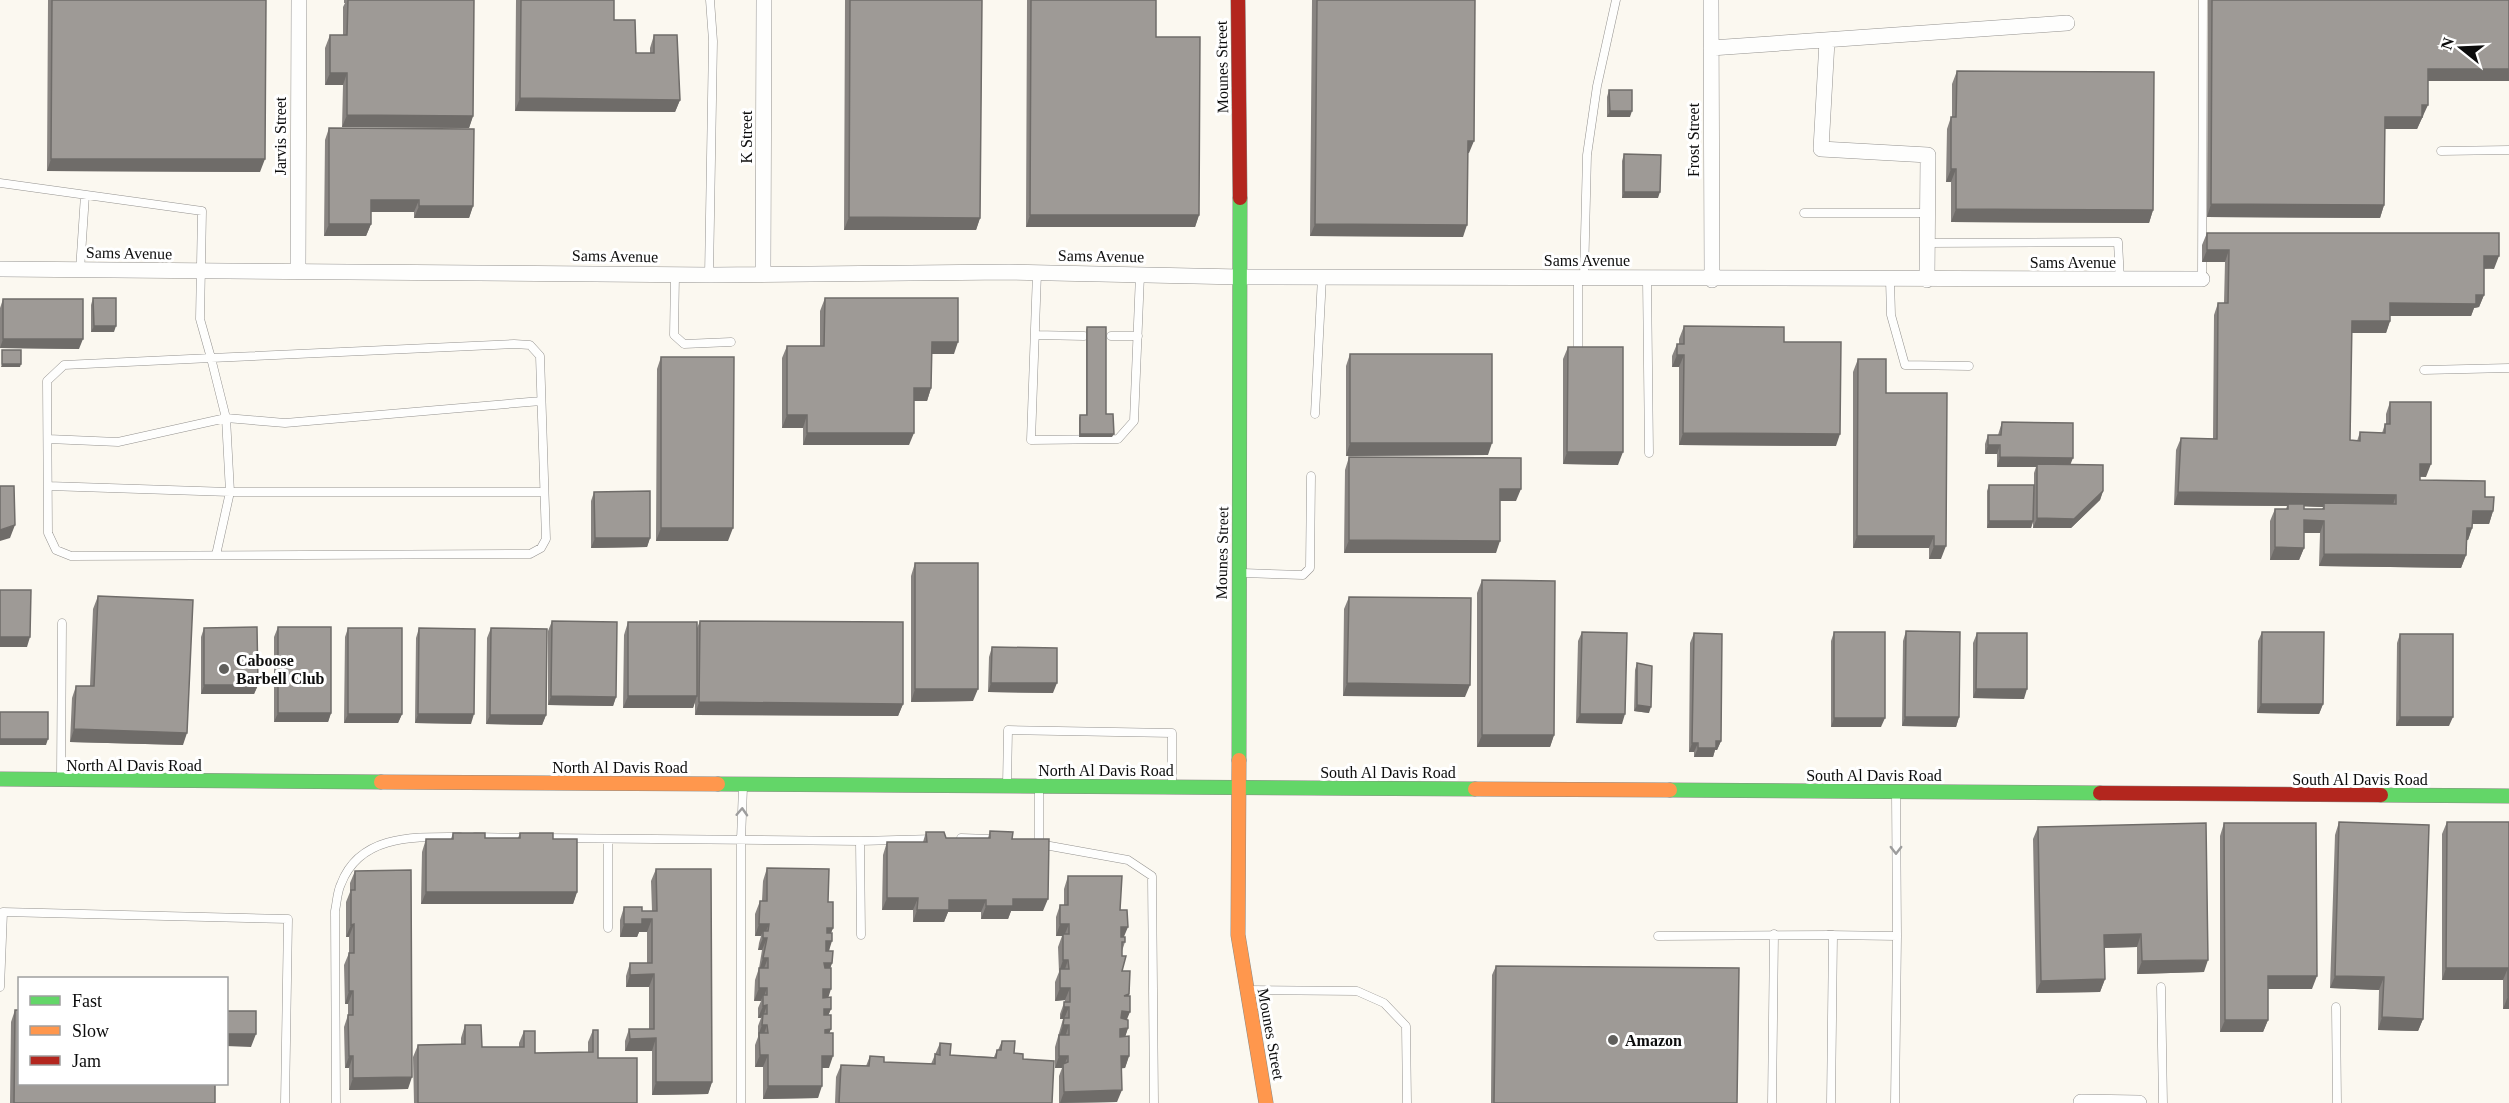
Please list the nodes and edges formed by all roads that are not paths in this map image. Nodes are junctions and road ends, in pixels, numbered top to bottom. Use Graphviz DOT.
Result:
graph roads {
  1 [pos="299,0"];
  2 [pos="711,0"];
  3 [pos="765,0"];
  4 [pos="1238,0"];
  5 [pos="1616,0"];
  6 [pos="1711,0"];
  7 [pos="2203,0"];
  8 [pos="2067,23"];
  9 [pos="1827,41"];
  10 [pos="1711,48"];
  11 [pos="2509,150"];
  12 [pos="2440,151"];
  13 [pos="0,183"];
  14 [pos="85,195"];
  15 [pos="1804,213"];
  16 [pos="1928,213"];
  17 [pos="1927,243"];
  18 [pos="0,269"];
  19 [pos="81,270"];
  20 [pos="201,271"];
  21 [pos="298,272"];
  22 [pos="1037,273"];
  23 [pos="763,274"];
  24 [pos="675,275"];
  25 [pos="709,275"];
  26 [pos="1140,275"];
  27 [pos="1241,277"];
  28 [pos="1322,277"];
  29 [pos="1581,278"];
  30 [pos="1647,279"];
  31 [pos="2202,279"];
  32 [pos="1712,280"];
  33 [pos="1890,280"];
  34 [pos="1927,280"];
  35 [pos="2120,280"];
  36 [pos="1035,335"];
  37 [pos="1084,336"];
  38 [pos="1111,336"];
  39 [pos="1138,336"];
  40 [pos="731,342"];
  41 [pos="1578,353"];
  42 [pos="212,358"];
  43 [pos="1969,366"];
  44 [pos="2509,368"];
  45 [pos="2424,370"];
  46 [pos="542,401"];
  47 [pos="1315,414"];
  48 [pos="226,418"];
  49 [pos="48,439"];
  50 [pos="1648,453"];
  51 [pos="1311,476"];
  52 [pos="48,486"];
  53 [pos="230,492"];
  54 [pos="544,492"];
  55 [pos="216,555"];
  56 [pos="1239,573"];
  57 [pos="62,623"];
  58 [pos="0,779"];
  59 [pos="62,781"];
  60 [pos="743,784"];
  61 [pos="1007,786"];
  62 [pos="1039,786"];
  63 [pos="1172,787"];
  64 [pos="1239,787"];
  65 [pos="1896,792"];
  66 [pos="2509,796"];
  67 [pos="608,838"];
  68 [pos="944,838"];
  69 [pos="956,838"];
  70 [pos="741,840"];
  71 [pos="999,840"];
  72 [pos="860,841"];
  73 [pos="1029,843"];
  74 [pos="1039,844"];
  75 [pos="608,928"];
  76 [pos="1774,934"];
  77 [pos="861,935"];
  78 [pos="1825,935"];
  79 [pos="1658,936"];
  80 [pos="1897,936"];
  81 [pos="0,987"];
  82 [pos="2161,987"];
  83 [pos="1247,990"];
  84 [pos="2336,1008"];
  85 [pos="2081,1102"];
  86 [pos="285,1103"];
  87 [pos="336,1103"];
  88 [pos="741,1103"];
  89 [pos="1154,1103"];
  90 [pos="1266,1103"];
  91 [pos="1407,1103"];
  92 [pos="1772,1103"];
  93 [pos="1831,1103"];
  94 [pos="1895,1103"];
  95 [pos="2139,1103"];
  96 [pos="2163,1103"];
  97 [pos="2337,1103"];
  1 -- 21 [label="street, Jarvis Street"];
  2 -- 25 [label="lane"];
  3 -- 23 [label="street, K Street"];
  4 -- 27 [label="street, Mounes Street"];
  5 -- 29 [label="lane"];
  6 -- 10 [label="street, Frost Street"];
  7 -- 31 [label="lane"];
  8 -- 9 [label="street"];
  9 -- 10 [label="street"];
  9 -- 16 [label="street"];
  10 -- 32 [label="street, Frost Street"];
  11 -- 12 [label="lane"];
  13 -- 14 [label="lane"];
  14 -- 19 [label="lane"];
  14 -- 20 [label="lane"];
  15 -- 16 [label="lane"];
  16 -- 17 [label="street"];
  17 -- 34 [label="street"];
  17 -- 35 [label="lane"];
  18 -- 19 [label="street, Sams Avenue"];
  19 -- 20 [label="street, Sams Avenue"];
  20 -- 21 [label="street, Sams Avenue"];
  20 -- 42 [label="lane"];
  21 -- 24 [label="street, Sams Avenue"];
  22 -- 23 [label="street, Sams Avenue"];
  22 -- 26 [label="street, Sams Avenue"];
  22 -- 36 [label="lane"];
  23 -- 25 [label="street, Sams Avenue"];
  24 -- 25 [label="street, Sams Avenue"];
  24 -- 40 [label="lane"];
  26 -- 27 [label="street, Sams Avenue"];
  26 -- 39 [label="lane"];
  27 -- 28 [label="street, Sams Avenue"];
  27 -- 56 [label="street, Mounes Street"];
  28 -- 29 [label="street, Sams Avenue"];
  28 -- 47 [label="lane"];
  29 -- 30 [label="street, Sams Avenue"];
  29 -- 41 [label="lane"];
  30 -- 32 [label="street, Sams Avenue"];
  30 -- 50 [label="lane"];
  31 -- 35 [label="street, Sams Avenue"];
  32 -- 33 [label="street, Sams Avenue"];
  33 -- 34 [label="street, Sams Avenue"];
  33 -- 43 [label="lane"];
  34 -- 35 [label="street, Sams Avenue"];
  36 -- 37 [label="lane"];
  36 -- 39 [label="lane"];
  38 -- 39 [label="lane"];
  42 -- 46 [label="lane"];
  42 -- 48 [label="lane"];
  42 -- 49 [label="lane"];
  44 -- 45 [label="lane"];
  46 -- 48 [label="lane"];
  46 -- 54 [label="lane"];
  48 -- 49 [label="lane"];
  48 -- 53 [label="lane"];
  49 -- 52 [label="lane"];
  51 -- 56 [label="lane"];
  52 -- 53 [label="lane"];
  52 -- 55 [label="lane"];
  53 -- 54 [label="lane"];
  53 -- 55 [label="lane"];
  54 -- 55 [label="lane"];
  56 -- 64 [label="street, Mounes Street"];
  57 -- 59 [label="lane"];
  58 -- 59 [label="street, North Al Davis Road"];
  59 -- 60 [label="street, North Al Davis Road"];
  60 -- 61 [label="street, North Al Davis Road"];
  70 -- 60 [label="lane, one-way"];
  61 -- 62 [label="street, North Al Davis Road"];
  61 -- 63 [label="lane"];
  62 -- 63 [label="street, North Al Davis Road"];
  62 -- 74 [label="lane"];
  63 -- 64 [label="street, North Al Davis Road"];
  64 -- 65 [label="street, South Al Davis Road"];
  64 -- 83 [label="street, Mounes Street"];
  65 -- 66 [label="street, South Al Davis Road"];
  65 -- 80 [label="lane, one-way"];
  67 -- 70 [label="lane"];
  67 -- 75 [label="lane"];
  67 -- 87 [label="lane"];
  68 -- 72 [label="lane"];
  69 -- 71 [label="lane"];
  70 -- 72 [label="lane"];
  70 -- 88 [label="lane"];
  72 -- 77 [label="lane"];
  73 -- 74 [label="lane"];
  74 -- 89 [label="lane"];
  76 -- 78 [label="lane"];
  76 -- 79 [label="lane"];
  76 -- 92 [label="lane"];
  78 -- 80 [label="lane"];
  78 -- 93 [label="lane"];
  80 -- 94 [label="lane"];
  81 -- 86 [label="lane"];
  82 -- 96 [label="lane"];
  83 -- 90 [label="street, Mounes Street"];
  83 -- 91 [label="lane"];
  84 -- 97 [label="lane"];
  85 -- 95 [label="street"];
}
